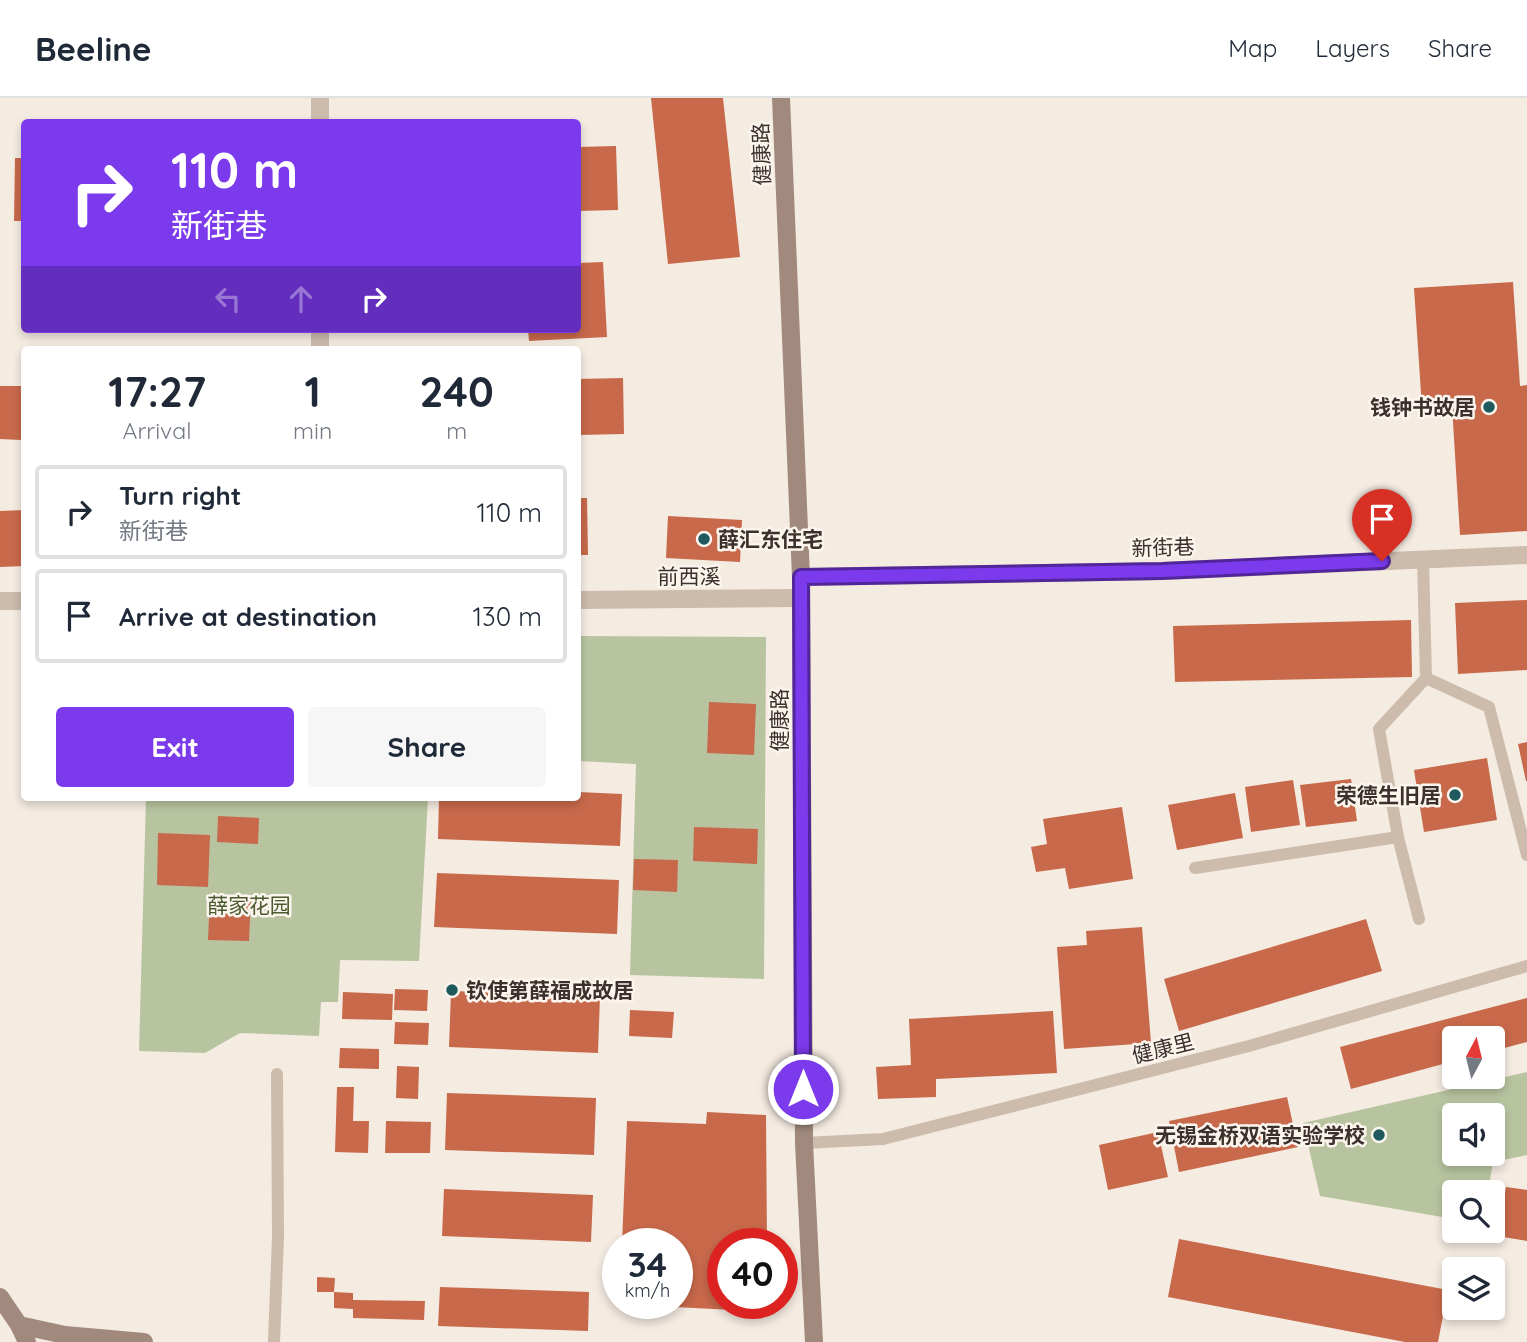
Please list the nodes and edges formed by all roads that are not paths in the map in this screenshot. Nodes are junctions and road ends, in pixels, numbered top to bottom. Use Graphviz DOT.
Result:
graph roads {
  1 [pos="320,98"];
  2 [pos="781,98"];
  3 [pos="320,119"];
  4 [pos="1527,555"];
  5 [pos="1423,560"];
  6 [pos="801,577"];
  7 [pos="801,598"];
  8 [pos="581,600"];
  9 [pos="0,601"];
  10 [pos="21,601"];
  11 [pos="1426,678"];
  12 [pos="1398,837"];
  13 [pos="1527,855"];
  14 [pos="1195,868"];
  15 [pos="1419,919"];
  16 [pos="1527,966"];
  17 [pos="277,1074"];
  18 [pos="804,1143"];
  19 [pos="0,1297"];
  20 [pos="19,1325"];
  21 [pos="27,1342"];
  22 [pos="144,1342"];
  23 [pos="274,1342"];
  24 [pos="814,1342"];
  1 -- 3 [label="street"];
  2 -- 6 [label="street, 健康路"];
  4 -- 5 [label="street, 新街巷"];
  5 -- 6 [label="street, 新街巷"];
  5 -- 11 [label="lane"];
  6 -- 7 [label="street, 健康路"];
  7 -- 8 [label="street, 前西溪"];
  7 -- 18 [label="street, 健康路"];
  9 -- 10 [label="street"];
  11 -- 12 [label="lane"];
  11 -- 13 [label="lane"];
  12 -- 14 [label="lane"];
  12 -- 15 [label="lane"];
  16 -- 18 [label="lane, 健康里"];
  17 -- 23 [label="lane"];
  18 -- 24 [label="street, 健康路"];
  19 -- 20 [label="street"];
  20 -- 21 [label="street"];
  20 -- 22 [label="street"];
}
